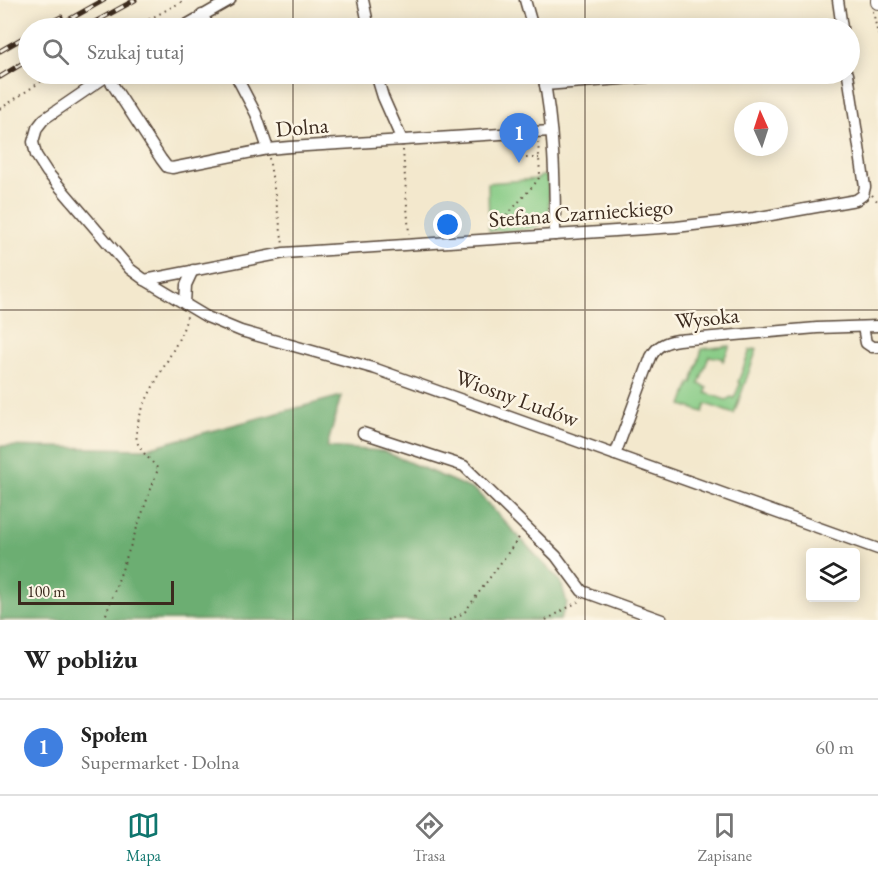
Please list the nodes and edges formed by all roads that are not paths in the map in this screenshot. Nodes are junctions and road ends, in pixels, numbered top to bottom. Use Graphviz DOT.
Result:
graph roads {
  1 [pos="230,0"];
  2 [pos="363,0"];
  3 [pos="525,0"];
  4 [pos="837,0"];
  5 [pos="202,15"];
  6 [pos="197,18"];
  7 [pos="204,18"];
  8 [pos="367,18"];
  9 [pos="530,18"];
  10 [pos="840,18"];
  11 [pos="95,84"];
  12 [pos="114,84"];
  13 [pos="240,84"];
  14 [pos="379,84"];
  15 [pos="558,84"];
  16 [pos="850,84"];
  17 [pos="545,85"];
  18 [pos="551,131"];
  19 [pos="402,140"];
  20 [pos="268,149"];
  21 [pos="555,235"];
  22 [pos="192,270"];
  23 [pos="145,280"];
  24 [pos="187,305"];
  25 [pos="878,326"];
  26 [pos="863,327"];
  27 [pos="878,347"];
  28 [pos="363,433"];
  29 [pos="615,454"];
  30 [pos="878,549"];
  31 [pos="662,620"];
  1 -- 5 [label="street"];
  2 -- 8 [label="street"];
  3 -- 9 [label="street"];
  4 -- 10 [label="street"];
  5 -- 6 [label="street"];
  5 -- 7 [label="street"];
  11 -- 23 [label="street, Wiosny Ludów"];
  12 -- 20 [label="street, Dolna"];
  13 -- 20 [label="street"];
  14 -- 19 [label="street"];
  15 -- 17 [label="street"];
  16 -- 21 [label="street, Stefana Czarnieckiego"];
  17 -- 18 [label="street"];
  18 -- 19 [label="street, Dolna"];
  18 -- 21 [label="street"];
  19 -- 20 [label="street, Dolna"];
  21 -- 22 [label="street, Stefana Czarnieckiego"];
  22 -- 23 [label="street, Stefana Czarnieckiego"];
  22 -- 24 [label="street"];
  23 -- 24 [label="street, Wiosny Ludów"];
  24 -- 29 [label="street, Wiosny Ludów"];
  25 -- 26 [label="street, Wysoka"];
  26 -- 27 [label="street"];
  26 -- 29 [label="street, Wysoka"];
  28 -- 31 [label="street"];
  29 -- 30 [label="street, Wiosny Ludów"];
}
